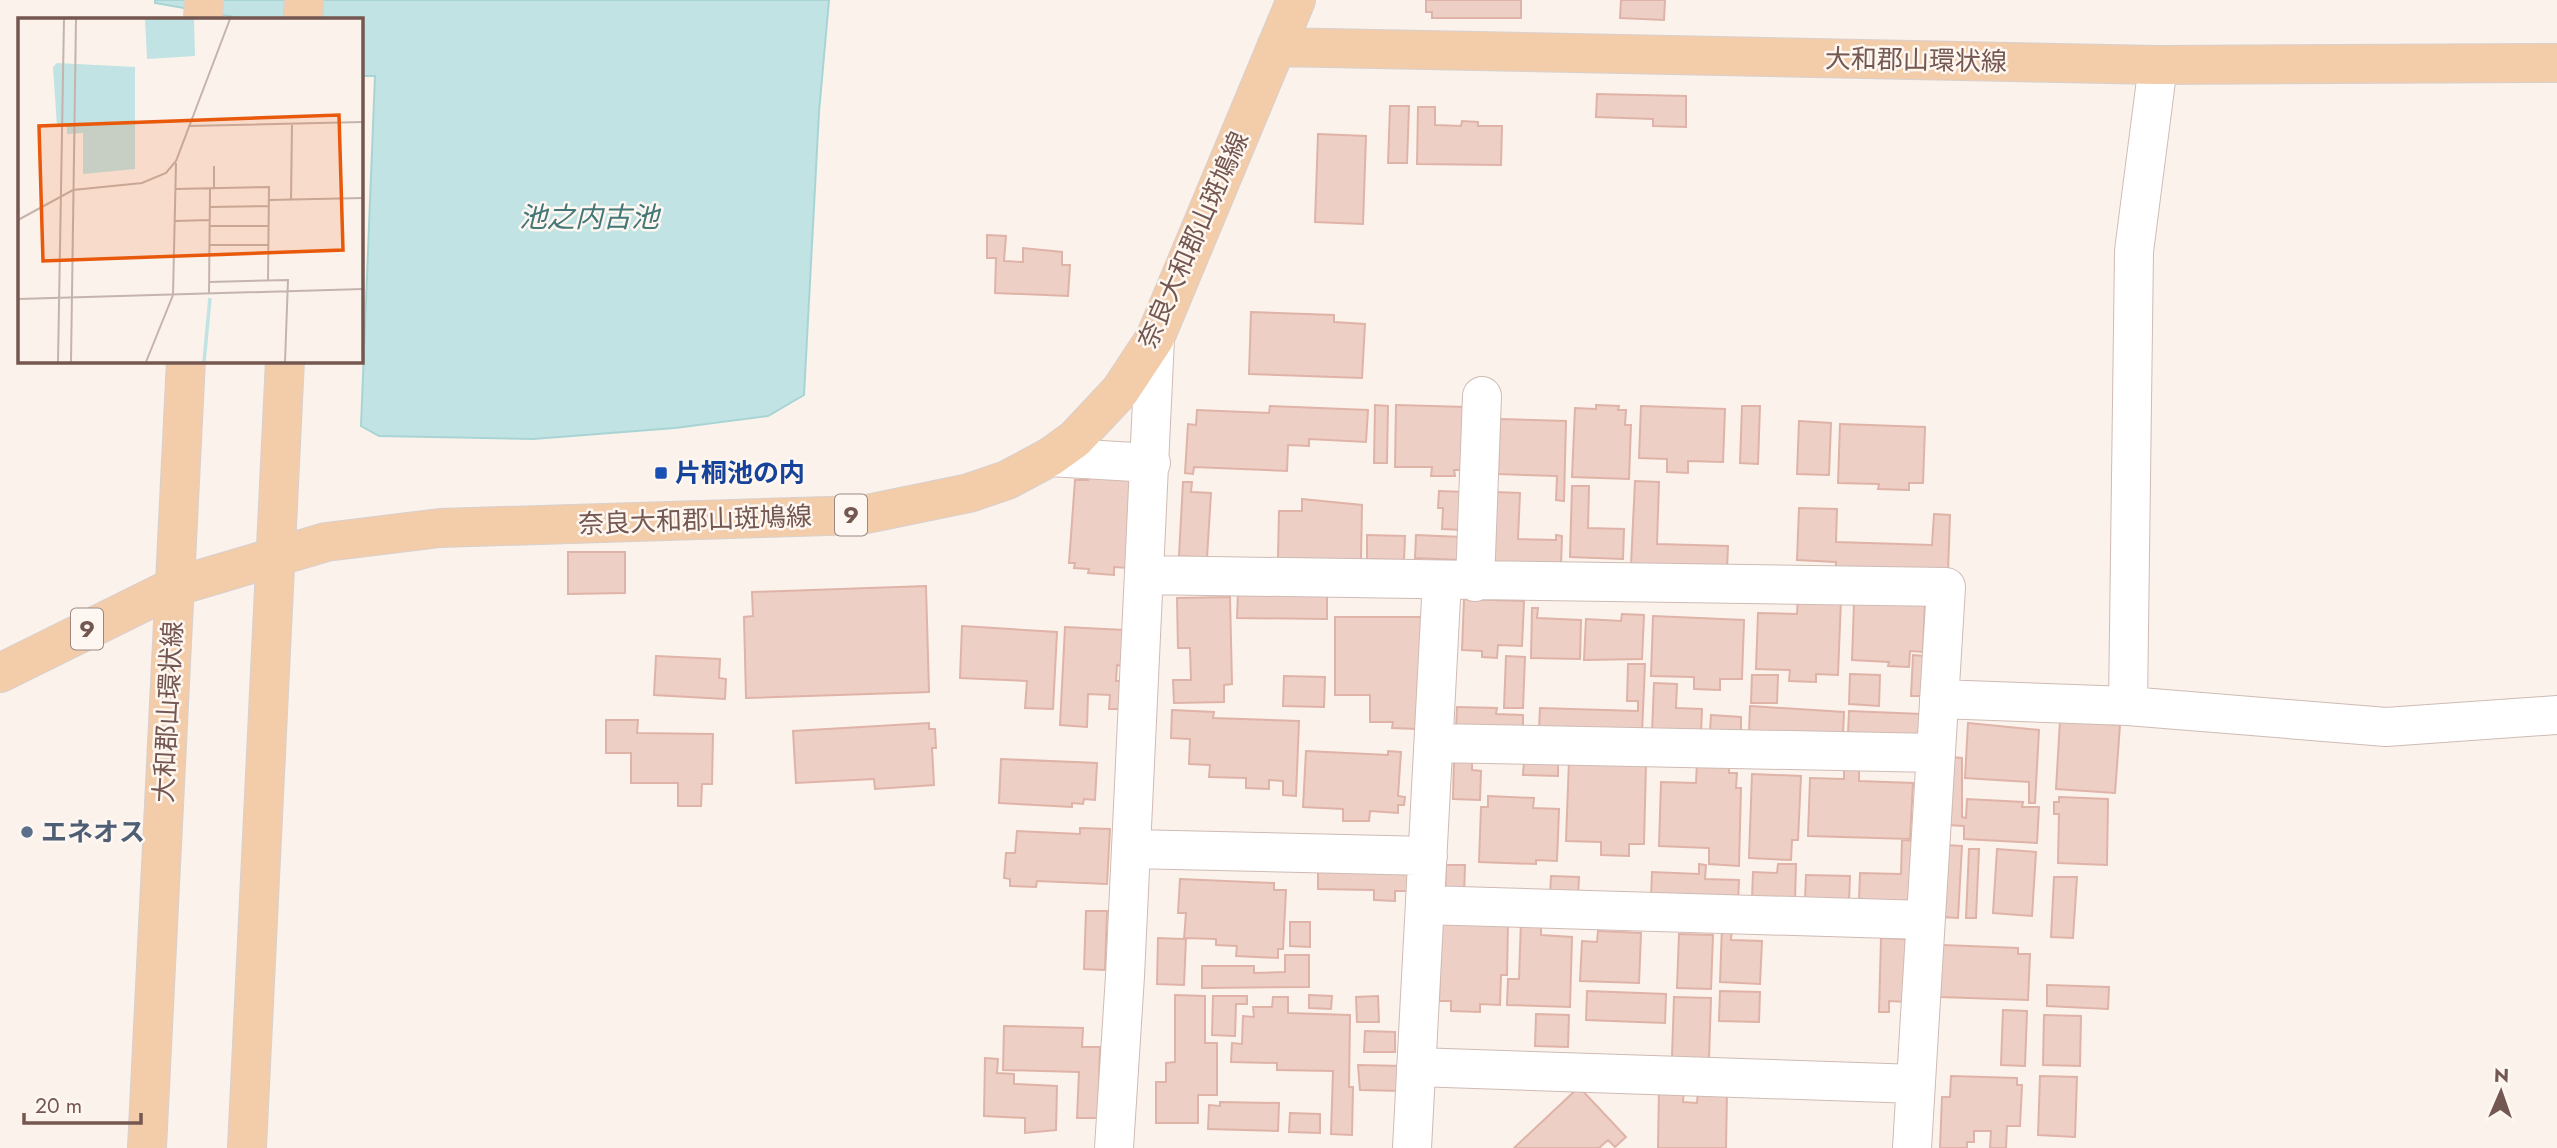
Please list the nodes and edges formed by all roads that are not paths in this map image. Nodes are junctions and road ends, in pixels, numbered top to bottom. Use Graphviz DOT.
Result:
graph roads {
  1 [pos="304,0"];
  2 [pos="1296,0"];
  3 [pos="303,18"];
  4 [pos="1276,47"];
  5 [pos="2557,64"];
  6 [pos="2158,65"];
  7 [pos="1155,338"];
  8 [pos="186,362"];
  9 [pos="285,362"];
  10 [pos="1482,396"];
  11 [pos="1050,457"];
  12 [pos="1151,463"];
  13 [pos="275,555"];
  14 [pos="1145,575"];
  15 [pos="1458,581"];
  16 [pos="174,587"];
  17 [pos="0,673"];
  18 [pos="1939,699"];
  19 [pos="2128,706"];
  20 [pos="2557,715"];
  21 [pos="1434,743"];
  22 [pos="1936,753"];
  23 [pos="1131,849"];
  24 [pos="1428,856"];
  25 [pos="1425,905"];
  26 [pos="1925,920"];
  27 [pos="1416,1068"];
  28 [pos="1916,1084"];
  29 [pos="147,1148"];
  30 [pos="247,1148"];
  31 [pos="1114,1148"];
  32 [pos="1412,1148"];
  33 [pos="1912,1148"];
  1 -- 3 [label="main road"];
  2 -- 4 [label="main road, 奈良大和郡山斑鳩線 / 9"];
  4 -- 6 [label="main road, 大和郡山環状線"];
  4 -- 7 [label="main road, 奈良大和郡山斑鳩線 / 9"];
  5 -- 6 [label="main road, 大和郡山環状線"];
  6 -- 19 [label="street"];
  7 -- 11 [label="main road, 奈良大和郡山斑鳩線 / 9"];
  7 -- 12 [label="street"];
  8 -- 16 [label="main road, 大和郡山環状線"];
  9 -- 13 [label="main road"];
  10 -- 15 [label="street"];
  11 -- 12 [label="street"];
  11 -- 13 [label="main road, 奈良大和郡山斑鳩線 / 9"];
  12 -- 14 [label="street"];
  13 -- 16 [label="main road, 奈良大和郡山斑鳩線 / 9"];
  13 -- 30 [label="main road"];
  14 -- 15 [label="street"];
  14 -- 23 [label="street"];
  15 -- 18 [label="street"];
  15 -- 21 [label="street"];
  16 -- 17 [label="main road, 奈良大和郡山斑鳩線 / 9"];
  16 -- 29 [label="main road, 大和郡山環状線"];
  18 -- 19 [label="street"];
  18 -- 22 [label="street"];
  19 -- 20 [label="street"];
  21 -- 22 [label="street"];
  21 -- 24 [label="street"];
  22 -- 26 [label="street"];
  23 -- 24 [label="street"];
  23 -- 31 [label="street"];
  24 -- 25 [label="street"];
  25 -- 26 [label="street"];
  25 -- 27 [label="street"];
  26 -- 28 [label="street"];
  27 -- 28 [label="street"];
  27 -- 32 [label="street"];
  28 -- 33 [label="street"];
}
